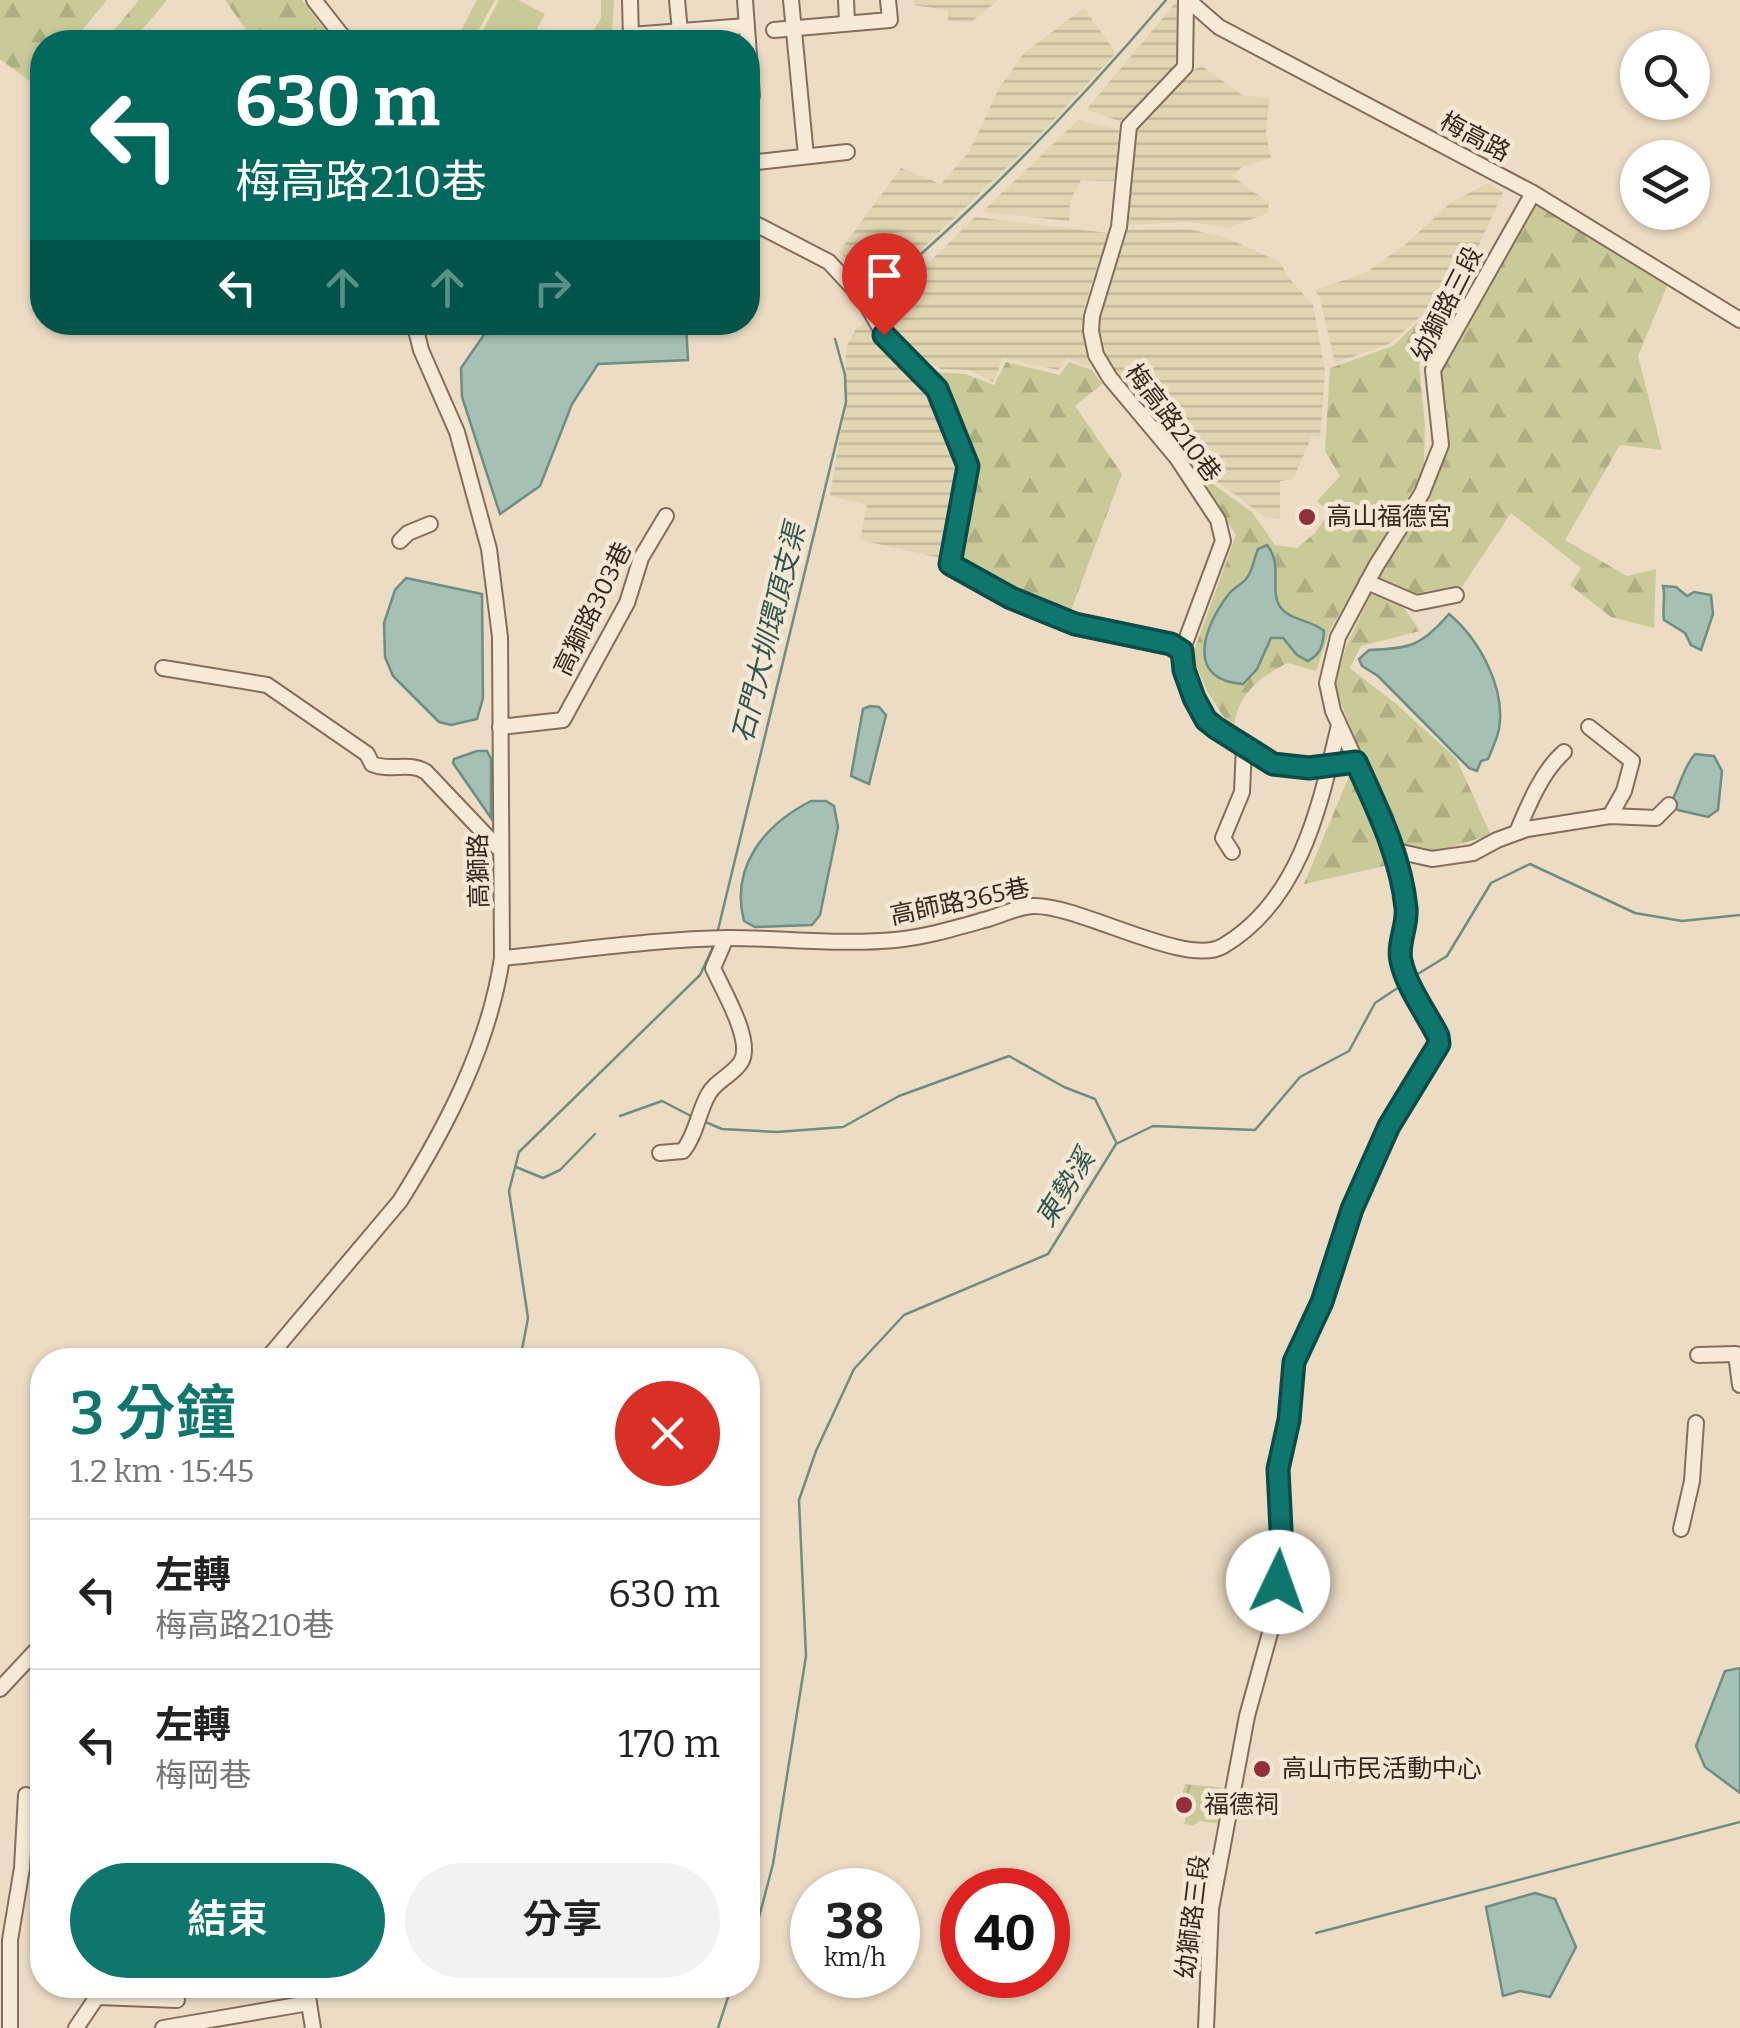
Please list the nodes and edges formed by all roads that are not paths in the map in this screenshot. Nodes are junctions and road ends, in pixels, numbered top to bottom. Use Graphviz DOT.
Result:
graph roads {
  1 [pos="314,0"];
  2 [pos="630,0"];
  3 [pos="677,0"];
  4 [pos="746,0"];
  5 [pos="791,0"];
  6 [pos="846,0"];
  7 [pos="888,0"];
  8 [pos="1186,0"];
  9 [pos="847,22"];
  10 [pos="746,26"];
  11 [pos="794,27"];
  12 [pos="338,30"];
  13 [pos="631,30"];
  14 [pos="679,30"];
  15 [pos="722,30"];
  16 [pos="746,30"];
  17 [pos="774,30"];
  18 [pos="847,152"];
  19 [pos="806,156"];
  20 [pos="760,162"];
  21 [pos="1533,193"];
  22 [pos="760,226"];
  23 [pos="1740,320"];
  24 [pos="417,335"];
  25 [pos="666,516"];
  26 [pos="430,524"];
  27 [pos="400,541"];
  28 [pos="1368,582"];
  29 [pos="1456,594"];
  30 [pos="1182,651"];
  31 [pos="163,668"];
  32 [pos="1339,724"];
  33 [pos="500,727"];
  34 [pos="1588,727"];
  35 [pos="1244,746"];
  36 [pos="1564,752"];
  37 [pos="1356,762"];
  38 [pos="1330,764"];
  39 [pos="1668,805"];
  40 [pos="1610,816"];
  41 [pos="1517,832"];
  42 [pos="501,850"];
  43 [pos="1392,850"];
  44 [pos="1232,852"];
  45 [pos="726,938"];
  46 [pos="502,958"];
  47 [pos="660,1153"];
  48 [pos="276,1348"];
  49 [pos="1698,1355"];
  50 [pos="1740,1384"];
  51 [pos="1696,1423"];
  52 [pos="1680,1528"];
  53 [pos="30,1657"];
  54 [pos="0,1689"];
  55 [pos="26,1795"];
  56 [pos="96,1998"];
  57 [pos="124,1998"];
  58 [pos="308,1998"];
  59 [pos="177,2000"];
  60 [pos="309,2003"];
  61 [pos="10,2028"];
  62 [pos="76,2028"];
  63 [pos="163,2028"];
  64 [pos="312,2028"];
  65 [pos="1206,2028"];
  1 -- 12 [label="street"];
  2 -- 13 [label="street"];
  3 -- 14 [label="street"];
  4 -- 10 [label="street"];
  5 -- 11 [label="street"];
  6 -- 9 [label="street"];
  7 -- 9 [label="street"];
  8 -- 21 [label="street, 梅高路"];
  8 -- 30 [label="street, 梅高路210巷"];
  9 -- 11 [label="street"];
  10 -- 15 [label="street"];
  10 -- 16 [label="street"];
  11 -- 17 [label="street"];
  11 -- 19 [label="street"];
  18 -- 19 [label="street"];
  19 -- 20 [label="street"];
  21 -- 23 [label="street, 梅高路"];
  21 -- 28 [label="street, 幼獅路三段"];
  22 -- 30 [label="street"];
  24 -- 33 [label="street, 高獅路"];
  25 -- 33 [label="street, 高獅路303巷"];
  26 -- 27 [label="street"];
  28 -- 29 [label="street"];
  28 -- 32 [label="street, 幼獅路三段"];
  30 -- 35 [label="street"];
  31 -- 42 [label="street"];
  32 -- 37 [label="street, 幼獅路三段"];
  32 -- 38 [label="street, 高師路365巷"];
  33 -- 42 [label="street, 高獅路"];
  34 -- 40 [label="street"];
  35 -- 38 [label="street"];
  35 -- 44 [label="street"];
  36 -- 41 [label="street"];
  37 -- 38 [label="street"];
  37 -- 43 [label="street, 幼獅路三段"];
  38 -- 45 [label="street, 高師路365巷"];
  39 -- 40 [label="street"];
  40 -- 41 [label="street"];
  41 -- 43 [label="street"];
  42 -- 46 [label="street, 高獅路"];
  43 -- 65 [label="street, 幼獅路三段"];
  45 -- 46 [label="street, 高師路365巷"];
  45 -- 47 [label="street"];
  46 -- 48 [label="street, 高獅路"];
  49 -- 50 [label="street"];
  51 -- 52 [label="street"];
  53 -- 54 [label="street"];
  55 -- 61 [label="street"];
  56 -- 62 [label="street"];
  57 -- 59 [label="street"];
  58 -- 60 [label="street"];
  60 -- 63 [label="street"];
  60 -- 64 [label="street"];
}
